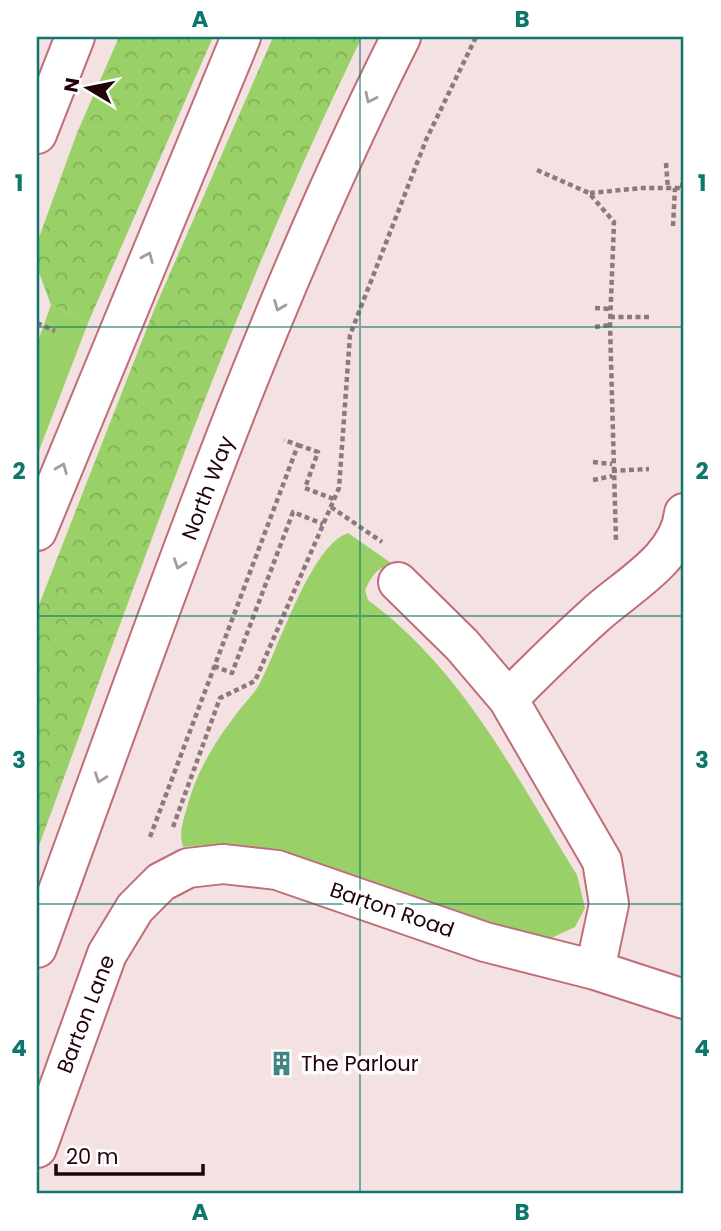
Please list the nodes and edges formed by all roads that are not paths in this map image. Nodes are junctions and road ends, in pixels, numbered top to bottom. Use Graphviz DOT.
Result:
graph roads {
  1 [pos="75,37"];
  2 [pos="241,37"];
  3 [pos="401,37"];
  4 [pos="39,120"];
  5 [pos="684,513"];
  6 [pos="37,531"];
  7 [pos="398,582"];
  8 [pos="508,699"];
  9 [pos="188,868"];
  10 [pos="37,948"];
  11 [pos="595,970"];
  12 [pos="684,999"];
  13 [pos="37,1148"];
  1 -- 4 [label="main road"];
  6 -- 2 [label="main road, one-way"];
  3 -- 10 [label="main road, North Way, one-way"];
  5 -- 8 [label="main road"];
  7 -- 8 [label="main road"];
  8 -- 11 [label="main road"];
  9 -- 11 [label="main road, Barton Road"];
  9 -- 13 [label="main road, Barton Lane"];
  11 -- 12 [label="main road, Barton Road"];
}
